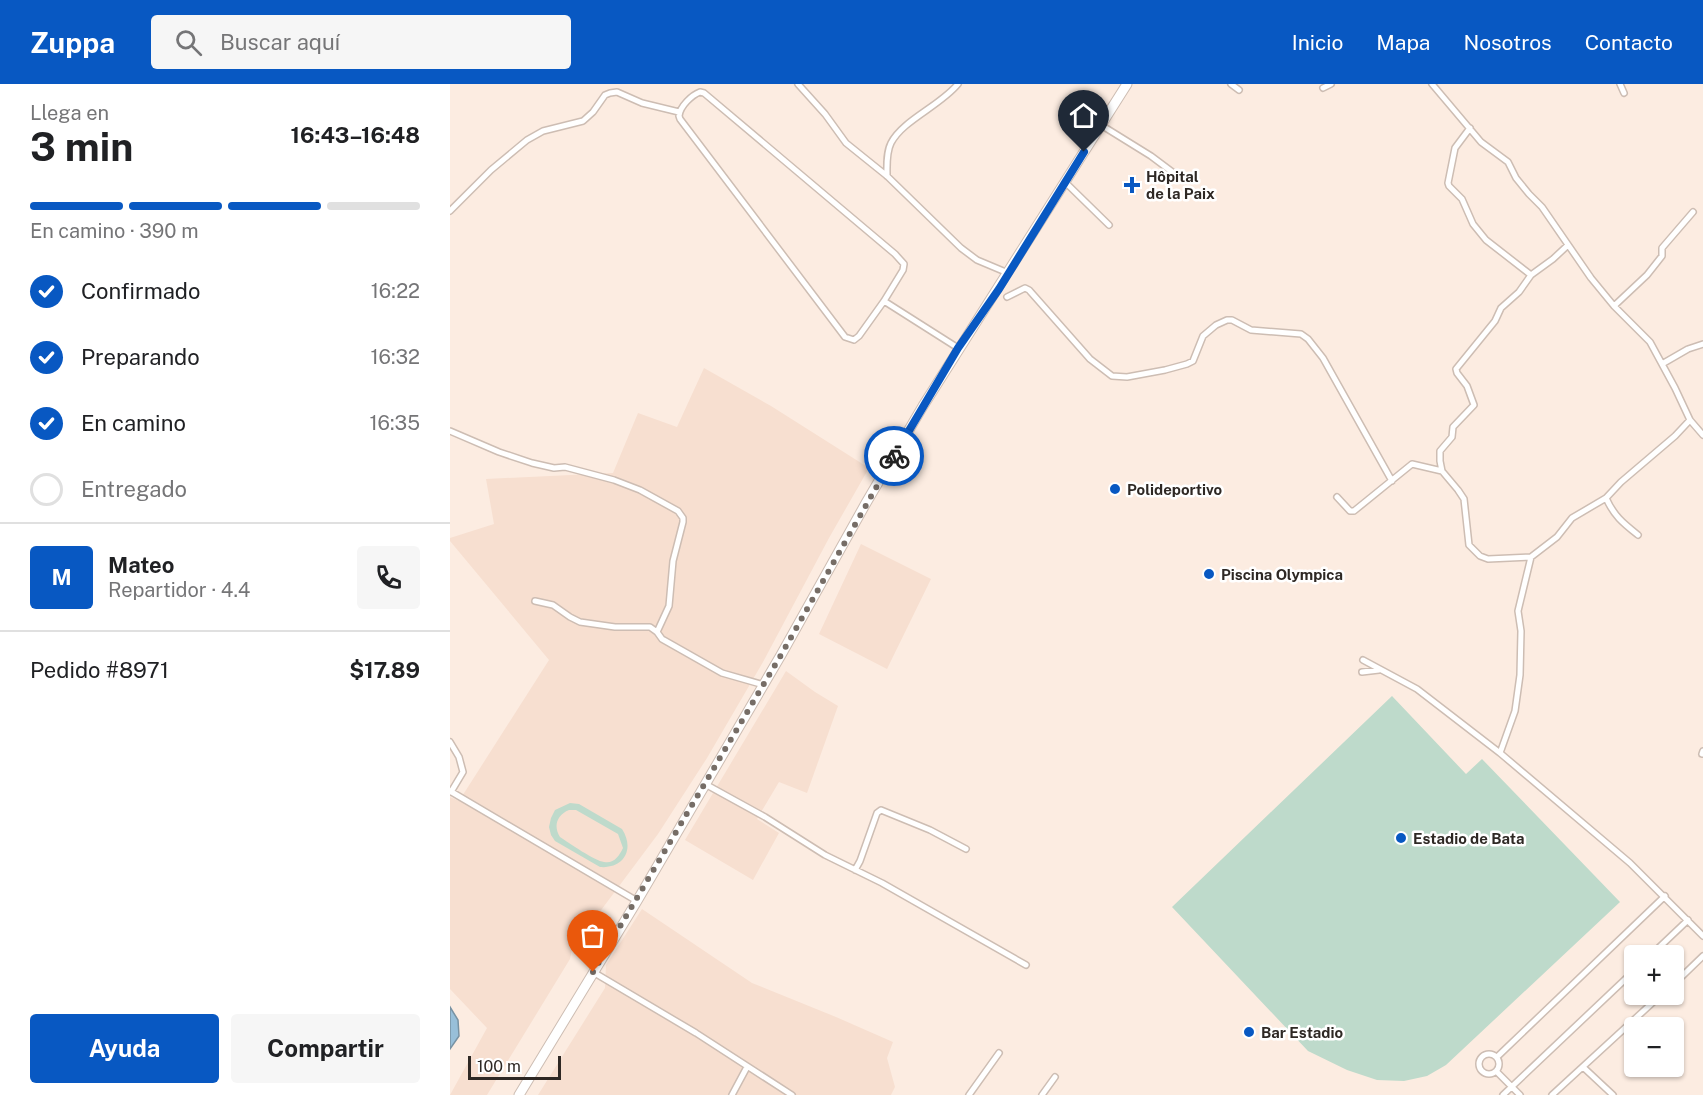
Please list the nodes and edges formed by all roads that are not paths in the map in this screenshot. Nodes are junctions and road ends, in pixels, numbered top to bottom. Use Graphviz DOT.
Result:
graph roads {
  1 [pos="798,84"];
  2 [pos="958,84"];
  3 [pos="1127,84"];
  4 [pos="1231,84"];
  5 [pos="1331,84"];
  6 [pos="1432,84"];
  7 [pos="1620,84"];
  8 [pos="1323,88"];
  9 [pos="1239,90"];
  10 [pos="1624,93"];
  11 [pos="679,111"];
  12 [pos="1101,125"];
  13 [pos="1470,128"];
  14 [pos="887,176"];
  15 [pos="1183,180"];
  16 [pos="1065,182"];
  17 [pos="450,211"];
  18 [pos="1693,212"];
  19 [pos="1109,225"];
  20 [pos="1568,245"];
  21 [pos="1008,273"];
  22 [pos="1531,275"];
  23 [pos="1007,297"];
  24 [pos="884,301"];
  25 [pos="1614,306"];
  26 [pos="1703,344"];
  27 [pos="958,348"];
  28 [pos="1662,364"];
  29 [pos="1690,420"];
  30 [pos="450,431"];
  31 [pos="1703,435"];
  32 [pos="1442,471"];
  33 [pos="1392,481"];
  34 [pos="1337,497"];
  35 [pos="1606,498"];
  36 [pos="1638,535"];
  37 [pos="1531,557"];
  38 [pos="535,602"];
  39 [pos="657,632"];
  40 [pos="1364,660"];
  41 [pos="1380,670"];
  42 [pos="1362,672"];
  43 [pos="764,685"];
  44 [pos="450,742"];
  45 [pos="1500,753"];
  46 [pos="705,784"];
  47 [pos="451,791"];
  48 [pos="966,849"];
  49 [pos="855,870"];
  50 [pos="1665,896"];
  51 [pos="637,901"];
  52 [pos="1688,920"];
  53 [pos="1703,936"];
  54 [pos="1662,945"];
  55 [pos="1703,956"];
  56 [pos="1026,965"];
  57 [pos="593,972"];
  58 [pos="1684,974"];
  59 [pos="1624,980"];
  60 [pos="1650,1005"];
  61 [pos="999,1053"];
  62 [pos="1497,1057"];
  63 [pos="747,1067"];
  64 [pos="1583,1067"];
  65 [pos="1496,1071"];
  66 [pos="1055,1077"];
  67 [pos="1512,1087"];
  68 [pos="519,1095"];
  69 [pos="732,1095"];
  70 [pos="792,1095"];
  71 [pos="969,1095"];
  72 [pos="1042,1095"];
  73 [pos="1503,1095"];
  74 [pos="1520,1095"];
  75 [pos="1552,1095"];
  76 [pos="1613,1095"];
  1 -- 14 [label="street"];
  2 -- 14 [label="street"];
  3 -- 12 [label="main road"];
  4 -- 9 [label="street"];
  5 -- 8 [label="street"];
  6 -- 13 [label="street"];
  7 -- 10 [label="street"];
  11 -- 17 [label="street"];
  11 -- 24 [label="street"];
  11 -- 24 [label="street"];
  12 -- 15 [label="street"];
  12 -- 16 [label="main road"];
  13 -- 20 [label="street"];
  13 -- 22 [label="street"];
  14 -- 21 [label="street"];
  16 -- 19 [label="street"];
  16 -- 21 [label="main road"];
  18 -- 25 [label="street"];
  20 -- 22 [label="street"];
  20 -- 25 [label="street"];
  21 -- 27 [label="main road"];
  22 -- 32 [label="street"];
  23 -- 33 [label="street"];
  24 -- 27 [label="street"];
  25 -- 28 [label="street"];
  26 -- 28 [label="street"];
  27 -- 43 [label="main road"];
  28 -- 29 [label="street"];
  29 -- 31 [label="street"];
  29 -- 35 [label="street"];
  30 -- 39 [label="street"];
  32 -- 33 [label="street"];
  32 -- 37 [label="street"];
  33 -- 34 [label="street"];
  35 -- 36 [label="street"];
  35 -- 37 [label="street"];
  37 -- 45 [label="street"];
  38 -- 39 [label="street"];
  39 -- 43 [label="street"];
  40 -- 41 [label="street"];
  41 -- 42 [label="street"];
  41 -- 45 [label="street"];
  43 -- 46 [label="main road"];
  44 -- 47 [label="street"];
  45 -- 50 [label="street"];
  46 -- 49 [label="street"];
  46 -- 51 [label="main road"];
  47 -- 51 [label="street"];
  48 -- 49 [label="street"];
  49 -- 56 [label="street"];
  50 -- 52 [label="street"];
  50 -- 62 [label="street"];
  51 -- 57 [label="main road"];
  52 -- 53 [label="street"];
  52 -- 54 [label="street"];
  55 -- 58 [label="street"];
  57 -- 63 [label="street"];
  57 -- 68 [label="main road"];
  59 -- 67 [label="street"];
  60 -- 64 [label="street"];
  61 -- 71 [label="street"];
  62 -- 65 [label="street"];
  62 -- 65 [label="street"];
  63 -- 69 [label="street"];
  63 -- 70 [label="street"];
  64 -- 75 [label="street"];
  64 -- 76 [label="street"];
  65 -- 67 [label="street"];
  66 -- 72 [label="street"];
  67 -- 73 [label="street"];
  67 -- 74 [label="street"];
}
